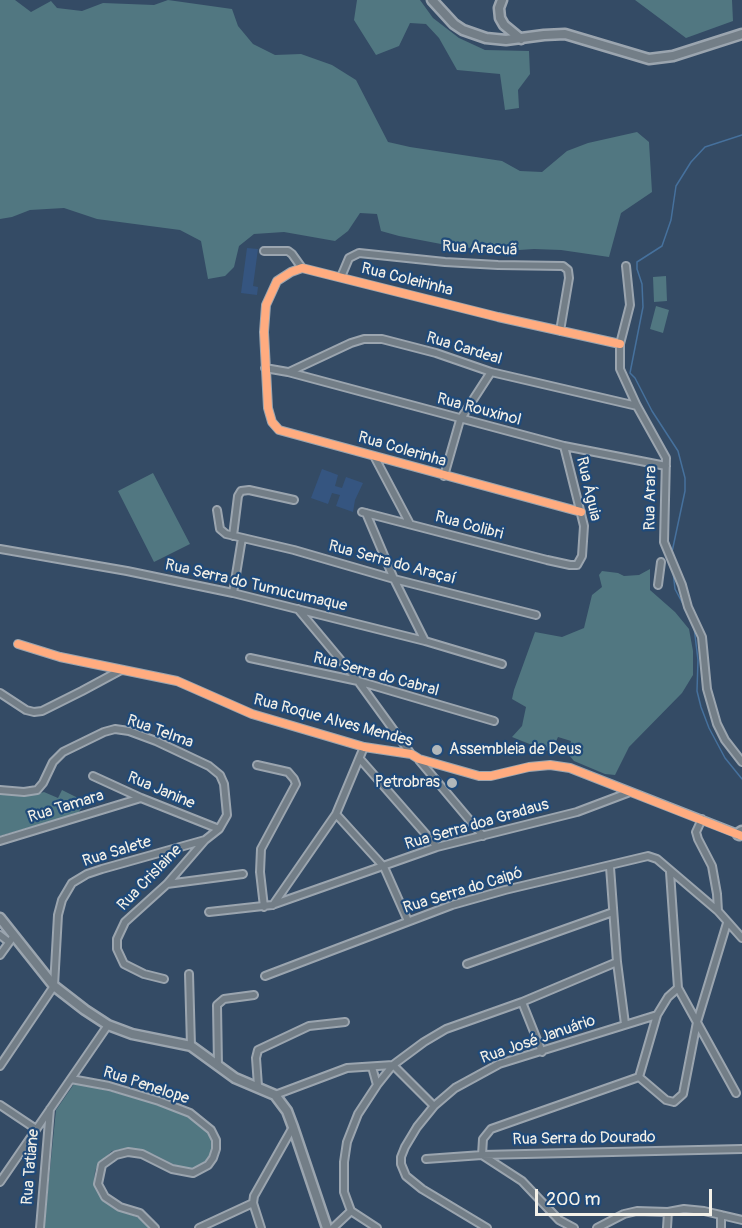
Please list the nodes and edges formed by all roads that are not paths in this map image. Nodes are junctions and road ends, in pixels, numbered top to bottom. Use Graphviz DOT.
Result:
graph roads {
  1 [pos="432,0"];
  2 [pos="502,0"];
  3 [pos="742,34"];
  4 [pos="521,39"];
  5 [pos="264,251"];
  6 [pos="626,266"];
  7 [pos="302,268"];
  8 [pos="341,277"];
  9 [pos="560,331"];
  10 [pos="620,344"];
  11 [pos="266,368"];
  12 [pos="288,372"];
  13 [pos="491,372"];
  14 [pos="637,406"];
  15 [pos="460,420"];
  16 [pos="564,446"];
  17 [pos="373,456"];
  18 [pos="666,466"];
  19 [pos="444,476"];
  20 [pos="294,500"];
  21 [pos="217,510"];
  22 [pos="581,512"];
  23 [pos="410,524"];
  24 [pos="233,536"];
  25 [pos="242,538"];
  26 [pos="0,549"];
  27 [pos="570,565"];
  28 [pos="676,569"];
  29 [pos="394,579"];
  30 [pos="658,585"];
  31 [pos="233,593"];
  32 [pos="298,609"];
  33 [pos="536,615"];
  34 [pos="425,641"];
  35 [pos="18,644"];
  36 [pos="250,658"];
  37 [pos="502,664"];
  38 [pos="121,670"];
  39 [pos="358,681"];
  40 [pos="0,693"];
  41 [pos="494,721"];
  42 [pos="364,747"];
  43 [pos="411,754"];
  44 [pos="360,759"];
  45 [pos="419,759"];
  46 [pos="742,762"];
  47 [pos="257,765"];
  48 [pos="446,765"];
  49 [pos="434,775"];
  50 [pos="93,776"];
  51 [pos="0,790"];
  52 [pos="630,792"];
  53 [pos="141,798"];
  54 [pos="336,814"];
  55 [pos="702,819"];
  56 [pos="219,829"];
  57 [pos="740,835"];
  58 [pos="483,836"];
  59 [pos="205,840"];
  60 [pos="0,842"];
  61 [pos="437,847"];
  62 [pos="384,867"];
  63 [pos="610,867"];
  64 [pos="670,872"];
  65 [pos="243,874"];
  66 [pos="167,884"];
  67 [pos="272,905"];
  68 [pos="264,907"];
  69 [pos="718,911"];
  70 [pos="209,912"];
  71 [pos="613,912"];
  72 [pos="0,918"];
  73 [pos="408,921"];
  74 [pos="727,923"];
  75 [pos="0,935"];
  76 [pos="742,938"];
  77 [pos="11,940"];
  78 [pos="0,955"];
  79 [pos="617,962"];
  80 [pos="467,964"];
  81 [pos="189,974"];
  82 [pos="266,976"];
  83 [pos="164,979"];
  84 [pos="54,986"];
  85 [pos="678,988"];
  86 [pos="254,995"];
  87 [pos="522,1002"];
  88 [pos="657,1015"];
  89 [pos="345,1022"];
  90 [pos="698,1022"];
  91 [pos="625,1024"];
  92 [pos="108,1025"];
  93 [pos="191,1046"];
  94 [pos="542,1052"];
  95 [pos="393,1065"];
  96 [pos="0,1066"];
  97 [pos="218,1066"];
  98 [pos="372,1067"];
  99 [pos="639,1077"];
  100 [pos="71,1079"];
  101 [pos="377,1085"];
  102 [pos="258,1086"];
  103 [pos="736,1093"];
  104 [pos="275,1095"];
  105 [pos="0,1105"];
  106 [pos="434,1106"];
  107 [pos="50,1108"];
  108 [pos="293,1127"];
  109 [pos="36,1129"];
  110 [pos="29,1140"];
  111 [pos="46,1149"];
  112 [pos="742,1149"];
  113 [pos="482,1155"];
  114 [pos="426,1159"];
  115 [pos="0,1182"];
  116 [pos="253,1203"];
  117 [pos="351,1211"];
  118 [pos="668,1212"];
  119 [pos="721,1215"];
  120 [pos="742,1220"];
  121 [pos="482,1227"];
  122 [pos="40,1228"];
  123 [pos="155,1228"];
  124 [pos="199,1228"];
  125 [pos="261,1228"];
  126 [pos="327,1228"];
  127 [pos="333,1228"];
  128 [pos="377,1228"];
  129 [pos="574,1228"];
  130 [pos="597,1228"];
  131 [pos="667,1228"];
  132 [pos="721,1228"];
  1 -- 4 [label="street"];
  2 -- 4 [label="street"];
  3 -- 4 [label="street"];
  5 -- 7 [label="street"];
  6 -- 10 [label="street, Rua Arara"];
  7 -- 8 [label="street, Rua Coleirinha"];
  7 -- 11 [label="street"];
  8 -- 9 [label="street, Rua Coleirinha"];
  8 -- 9 [label="street, Rua Aracuã"];
  9 -- 10 [label="street, Rua Coleirinha"];
  10 -- 14 [label="street, Rua Arara"];
  11 -- 12 [label="street, Rua Rouxinol"];
  11 -- 17 [label="street, Rua Colerinha"];
  12 -- 13 [label="street, Rua Cardeal"];
  12 -- 15 [label="street, Rua Rouxinol"];
  13 -- 14 [label="street, Rua Cardeal"];
  13 -- 15 [label="street"];
  14 -- 18 [label="street, Rua Arara"];
  15 -- 16 [label="street, Rua Rouxinol"];
  15 -- 19 [label="street"];
  16 -- 18 [label="street, Rua Rouxinol"];
  16 -- 22 [label="street, Rua Águia"];
  17 -- 19 [label="street, Rua Colerinha"];
  17 -- 23 [label="street"];
  18 -- 28 [label="street, Rua Arara"];
  19 -- 22 [label="street, Rua Colerinha"];
  20 -- 24 [label="street"];
  21 -- 24 [label="street"];
  22 -- 27 [label="street, Rua Águia"];
  23 -- 27 [label="street, Rua Colibri"];
  23 -- 29 [label="street, Rua Colibri"];
  24 -- 25 [label="street, Rua Serra do Araçaí"];
  25 -- 29 [label="street, Rua Serra do Araçaí"];
  25 -- 31 [label="street"];
  26 -- 31 [label="street, Rua Serra do Tumucumaque"];
  28 -- 30 [label="street"];
  28 -- 46 [label="street, Rua Arara"];
  29 -- 33 [label="street, Rua Serra do Araçaí"];
  29 -- 34 [label="street"];
  31 -- 32 [label="street, Rua Serra do Tumucumaque"];
  32 -- 34 [label="street, Rua Serra do Tumucumaque"];
  32 -- 39 [label="street"];
  34 -- 37 [label="street, Rua Serra do Tumucumaque"];
  35 -- 38 [label="street, Rua Roque Alves Mendes"];
  36 -- 39 [label="street, Rua Serra do Cabral"];
  38 -- 40 [label="street"];
  38 -- 42 [label="street, Rua Roque Alves Mendes"];
  39 -- 41 [label="street, Rua Serra do Cabral"];
  39 -- 43 [label="street"];
  42 -- 43 [label="street, Rua Roque Alves Mendes"];
  42 -- 44 [label="street"];
  43 -- 45 [label="street, Rua Roque Alves Mendes"];
  44 -- 54 [label="street"];
  44 -- 61 [label="street"];
  45 -- 48 [label="street, Rua Roque Alves Mendes"];
  45 -- 49 [label="street"];
  47 -- 68 [label="street"];
  48 -- 49 [label="street"];
  48 -- 52 [label="street, Rua Roque Alves Mendes"];
  49 -- 58 [label="street"];
  50 -- 53 [label="street, Rua Janine"];
  51 -- 56 [label="street, Rua Telma"];
  52 -- 55 [label="street, Rua Roque Alves Mendes"];
  52 -- 58 [label="street, Rua Serra doa Gradaus"];
  53 -- 56 [label="street, Rua Janine"];
  53 -- 60 [label="street, Rua Tamara"];
  54 -- 62 [label="street"];
  54 -- 67 [label="street"];
  55 -- 57 [label="street, Rua Roque Alves Mendes"];
  55 -- 69 [label="street"];
  56 -- 59 [label="street"];
  58 -- 61 [label="street, Rua Serra doa Gradaus"];
  59 -- 66 [label="street, Rua Crislaine"];
  59 -- 84 [label="street, Rua Salete"];
  61 -- 62 [label="street, Rua Serra doa Gradaus"];
  62 -- 67 [label="street, Rua Serra doa Gradaus"];
  62 -- 73 [label="street"];
  63 -- 64 [label="street, Rua Serra do Caipó"];
  63 -- 71 [label="street"];
  63 -- 73 [label="street, Rua Serra do Caipó"];
  64 -- 69 [label="street"];
  64 -- 85 [label="street"];
  65 -- 66 [label="street"];
  66 -- 83 [label="street, Rua Crislaine"];
  67 -- 68 [label="street, Rua Serra doa Gradaus"];
  68 -- 70 [label="street, Rua Serra doa Gradaus"];
  69 -- 74 [label="street"];
  71 -- 79 [label="street"];
  71 -- 80 [label="street"];
  72 -- 77 [label="street"];
  73 -- 82 [label="street, Rua Serra do Caipó"];
  74 -- 76 [label="street"];
  74 -- 90 [label="street"];
  75 -- 77 [label="street"];
  77 -- 78 [label="street"];
  77 -- 84 [label="street"];
  79 -- 87 [label="street"];
  79 -- 91 [label="street"];
  81 -- 93 [label="street"];
  84 -- 92 [label="street"];
  84 -- 96 [label="street"];
  85 -- 88 [label="street"];
  85 -- 90 [label="street"];
  86 -- 97 [label="street"];
  87 -- 94 [label="street"];
  87 -- 95 [label="street"];
  88 -- 91 [label="street, Rua José Januário"];
  88 -- 99 [label="street"];
  89 -- 102 [label="street"];
  90 -- 99 [label="street"];
  90 -- 103 [label="street"];
  91 -- 94 [label="street, Rua José Januário"];
  92 -- 93 [label="street"];
  92 -- 100 [label="street"];
  93 -- 97 [label="street"];
  94 -- 106 [label="street, Rua José Januário"];
  95 -- 98 [label="street"];
  95 -- 101 [label="street"];
  95 -- 106 [label="street"];
  97 -- 102 [label="street"];
  98 -- 101 [label="street"];
  98 -- 104 [label="street"];
  99 -- 113 [label="street"];
  100 -- 107 [label="street"];
  100 -- 123 [label="street, Rua Penelope"];
  101 -- 117 [label="street"];
  102 -- 104 [label="street"];
  104 -- 108 [label="street"];
  105 -- 109 [label="street"];
  106 -- 121 [label="street, Rua José Januário"];
  107 -- 109 [label="street"];
  107 -- 111 [label="street, Rua Tatiane"];
  108 -- 116 [label="street"];
  108 -- 126 [label="street"];
  109 -- 110 [label="street"];
  110 -- 111 [label="street"];
  110 -- 115 [label="street"];
  111 -- 122 [label="street, Rua Tatiane"];
  112 -- 113 [label="street, Rua Serra do Dourado"];
  113 -- 114 [label="street, Rua Serra do Dourado"];
  113 -- 129 [label="street"];
  116 -- 124 [label="street"];
  116 -- 125 [label="street"];
  117 -- 127 [label="street"];
  117 -- 128 [label="street"];
  118 -- 119 [label="street"];
  118 -- 130 [label="street"];
  118 -- 131 [label="street"];
  119 -- 120 [label="street"];
  119 -- 132 [label="street"];
}
